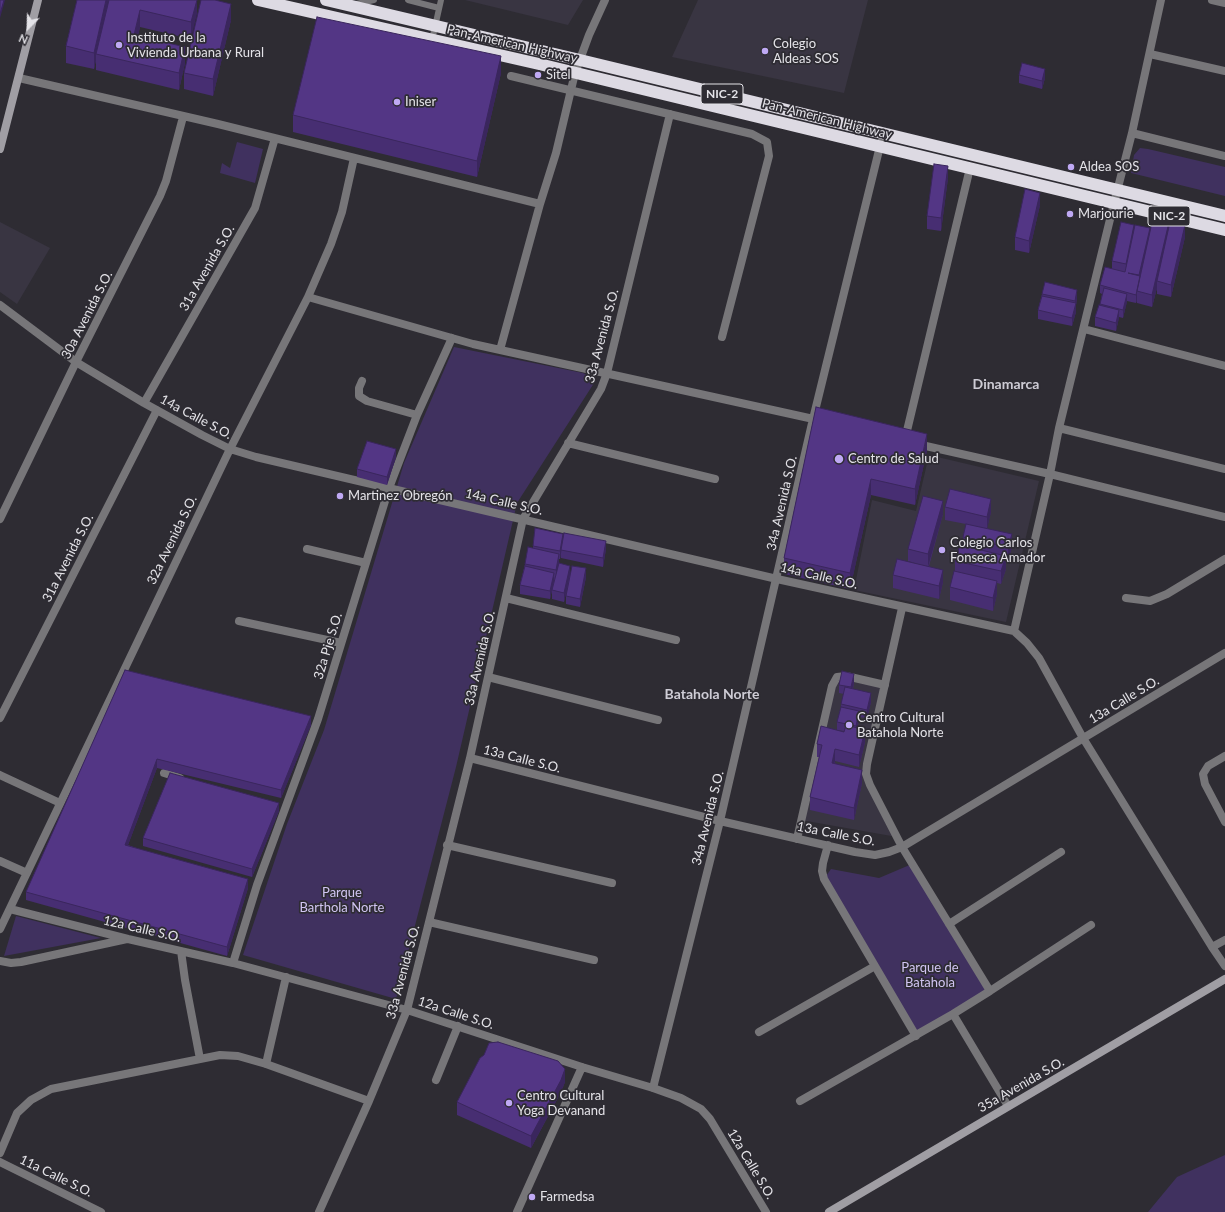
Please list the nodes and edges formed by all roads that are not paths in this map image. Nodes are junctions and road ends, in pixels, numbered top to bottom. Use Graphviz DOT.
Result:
graph roads {
  1 [pos="38,0"];
  2 [pos="258,0"];
  3 [pos="326,0"];
  4 [pos="374,0"];
  5 [pos="408,0"];
  6 [pos="441,0"];
  7 [pos="606,0"];
  8 [pos="1161,0"];
  9 [pos="1212,0"];
  10 [pos="1225,3"];
  11 [pos="350,6"];
  12 [pos="439,8"];
  13 [pos="435,25"];
  14 [pos="432,40"];
  15 [pos="1150,54"];
  16 [pos="580,60"];
  17 [pos="1225,72"];
  18 [pos="575,73"];
  19 [pos="511,76"];
  20 [pos="19,78"];
  21 [pos="571,91"];
  22 [pos="670,114"];
  23 [pos="183,117"];
  24 [pos="883,133"];
  25 [pos="1132,133"];
  26 [pos="275,138"];
  27 [pos="880,146"];
  28 [pos="0,149"];
  29 [pos="1225,156"];
  30 [pos="354,158"];
  31 [pos="970,168"];
  32 [pos="1117,191"];
  33 [pos="1114,203"];
  34 [pos="540,204"];
  35 [pos="1225,216"];
  36 [pos="1225,230"];
  37 [pos="308,297"];
  38 [pos="0,305"];
  39 [pos="1084,329"];
  40 [pos="722,337"];
  41 [pos="452,338"];
  42 [pos="500,350"];
  43 [pos="76,362"];
  44 [pos="1225,366"];
  45 [pos="607,373"];
  46 [pos="362,380"];
  47 [pos="144,403"];
  48 [pos="157,410"];
  49 [pos="418,415"];
  50 [pos="813,419"];
  51 [pos="829,423"];
  52 [pos="1059,428"];
  53 [pos="568,443"];
  54 [pos="230,449"];
  55 [pos="1225,470"];
  56 [pos="1050,474"];
  57 [pos="715,479"];
  58 [pos="389,488"];
  59 [pos="1225,517"];
  60 [pos="0,519"];
  61 [pos="523,519"];
  62 [pos="307,550"];
  63 [pos="1225,559"];
  64 [pos="366,563"];
  65 [pos="777,579"];
  66 [pos="506,598"];
  67 [pos="1126,598"];
  68 [pos="902,608"];
  69 [pos="239,621"];
  70 [pos="1014,631"];
  71 [pos="676,640"];
  72 [pos="341,643"];
  73 [pos="1225,653"];
  74 [pos="488,677"];
  75 [pos="885,685"];
  76 [pos="0,718"];
  77 [pos="658,720"];
  78 [pos="1083,738"];
  79 [pos="1225,756"];
  80 [pos="470,758"];
  81 [pos="164,773"];
  82 [pos="0,775"];
  83 [pos="185,779"];
  84 [pos="60,803"];
  85 [pos="720,821"];
  86 [pos="1225,822"];
  87 [pos="797,839"];
  88 [pos="447,845"];
  89 [pos="828,845"];
  90 [pos="902,847"];
  91 [pos="1061,852"];
  92 [pos="0,861"];
  93 [pos="27,873"];
  94 [pos="612,883"];
  95 [pos="10,909"];
  96 [pos="429,922"];
  97 [pos="949,924"];
  98 [pos="1091,926"];
  99 [pos="0,929"];
  100 [pos="128,939"];
  101 [pos="1225,940"];
  102 [pos="1212,947"];
  103 [pos="181,951"];
  104 [pos="594,960"];
  105 [pos="0,961"];
  106 [pos="233,963"];
  107 [pos="875,966"];
  108 [pos="1225,966"];
  109 [pos="286,977"];
  110 [pos="1225,979"];
  111 [pos="990,991"];
  112 [pos="407,1010"];
  113 [pos="953,1014"];
  114 [pos="458,1026"];
  115 [pos="759,1032"];
  116 [pos="916,1036"];
  117 [pos="200,1059"];
  118 [pos="266,1064"];
  119 [pos="582,1067"];
  120 [pos="436,1080"];
  121 [pos="653,1088"];
  122 [pos="800,1100"];
  123 [pos="370,1101"];
  124 [pos="1008,1106"];
  125 [pos="0,1152"];
  126 [pos="0,1162"];
  127 [pos="101,1212"];
  128 [pos="319,1212"];
  129 [pos="517,1212"];
  130 [pos="766,1212"];
  131 [pos="829,1212"];
  1 -- 20 [label="main road"];
  2 -- 14 [label="highway, Pan-American Highway / NIC-2"];
  3 -- 11 [label="highway, Pan-American Highway / NIC-2"];
  4 -- 11 [label="lane"];
  5 -- 12 [label="lane"];
  6 -- 12 [label="lane"];
  7 -- 16 [label="street"];
  8 -- 15 [label="street"];
  9 -- 10 [label="street"];
  11 -- 13 [label="highway, Pan-American Highway / NIC-2"];
  12 -- 13 [label="lane"];
  13 -- 14 [label="lane"];
  13 -- 16 [label="highway, Pan-American Highway / NIC-2"];
  14 -- 18 [label="highway, Pan-American Highway / NIC-2"];
  15 -- 17 [label="street"];
  15 -- 25 [label="street"];
  16 -- 18 [label="street"];
  16 -- 24 [label="highway, Pan-American Highway / NIC-2"];
  18 -- 21 [label="street"];
  18 -- 27 [label="highway, Pan-American Highway / NIC-2"];
  19 -- 21 [label="street"];
  20 -- 23 [label="street"];
  20 -- 28 [label="main road"];
  21 -- 22 [label="street"];
  21 -- 34 [label="street"];
  22 -- 40 [label="street"];
  22 -- 45 [label="street, 33a Avenida S.O."];
  23 -- 26 [label="street"];
  23 -- 43 [label="street, 30a Avenida S.O."];
  24 -- 27 [label="street, 34a Avenida S.O."];
  24 -- 32 [label="highway, Pan-American Highway / NIC-2"];
  25 -- 29 [label="street"];
  25 -- 32 [label="street"];
  26 -- 30 [label="street"];
  26 -- 47 [label="street, 31a Avenida S.O."];
  27 -- 31 [label="highway, Pan-American Highway / NIC-2"];
  27 -- 50 [label="street, 34a Avenida S.O."];
  30 -- 34 [label="street"];
  30 -- 37 [label="street, 32a Avenida S.O."];
  31 -- 33 [label="highway, Pan-American Highway / NIC-2"];
  31 -- 56 [label="street"];
  32 -- 33 [label="street"];
  32 -- 35 [label="highway, Pan-American Highway / NIC-2"];
  33 -- 36 [label="highway, Pan-American Highway / NIC-2"];
  33 -- 39 [label="street"];
  34 -- 42 [label="street"];
  37 -- 41 [label="street"];
  37 -- 54 [label="street, 32a Avenida S.O."];
  38 -- 43 [label="street, 14a Calle S.O."];
  39 -- 44 [label="street"];
  39 -- 52 [label="street"];
  41 -- 42 [label="street"];
  41 -- 49 [label="street, 32a Pje S.O."];
  42 -- 45 [label="street"];
  43 -- 47 [label="street, 14a Calle S.O."];
  43 -- 60 [label="street, 30a Avenida S.O."];
  45 -- 50 [label="street"];
  45 -- 53 [label="street, 33a Avenida S.O."];
  46 -- 49 [label="street"];
  47 -- 48 [label="street, 14a Calle S.O."];
  48 -- 54 [label="street, 14a Calle S.O."];
  48 -- 76 [label="street, 31a Avenida S.O."];
  49 -- 58 [label="street, 32a Pje S.O."];
  50 -- 51 [label="street"];
  50 -- 65 [label="street, 34a Avenida S.O."];
  52 -- 55 [label="street"];
  52 -- 56 [label="street"];
  53 -- 57 [label="street"];
  53 -- 61 [label="street, 33a Avenida S.O."];
  54 -- 58 [label="street, 14a Calle S.O."];
  54 -- 84 [label="street, 32a Avenida S.O."];
  56 -- 59 [label="street"];
  56 -- 70 [label="street"];
  58 -- 61 [label="street, 14a Calle S.O."];
  58 -- 64 [label="street, 32a Pje S.O."];
  61 -- 65 [label="street, 14a Calle S.O."];
  61 -- 66 [label="street, 33a Avenida S.O."];
  62 -- 64 [label="street"];
  63 -- 67 [label="street"];
  64 -- 72 [label="street, 32a Pje S.O."];
  65 -- 68 [label="street, 14a Calle S.O."];
  65 -- 85 [label="street, 34a Avenida S.O."];
  66 -- 71 [label="street"];
  66 -- 74 [label="street, 33a Avenida S.O."];
  68 -- 70 [label="street, 14a Calle S.O."];
  68 -- 75 [label="street"];
  69 -- 72 [label="street"];
  70 -- 78 [label="street"];
  72 -- 106 [label="street, 32a Pje S.O."];
  73 -- 78 [label="street, 13a Calle S.O."];
  74 -- 77 [label="street"];
  74 -- 80 [label="street, 33a Avenida S.O."];
  75 -- 87 [label="street"];
  75 -- 90 [label="street"];
  78 -- 90 [label="street, 13a Calle S.O."];
  78 -- 102 [label="street"];
  79 -- 86 [label="street"];
  80 -- 85 [label="street, 13a Calle S.O."];
  80 -- 88 [label="street, 33a Avenida S.O."];
  81 -- 83 [label="street"];
  82 -- 84 [label="street"];
  84 -- 93 [label="street, 32a Avenida S.O."];
  85 -- 87 [label="street, 13a Calle S.O."];
  85 -- 121 [label="street, 34a Avenida S.O."];
  87 -- 89 [label="street, 13a Calle S.O."];
  88 -- 94 [label="street"];
  88 -- 96 [label="street, 33a Avenida S.O."];
  89 -- 90 [label="street, 13a Calle S.O."];
  89 -- 107 [label="street"];
  90 -- 97 [label="street"];
  91 -- 97 [label="street"];
  92 -- 93 [label="street"];
  93 -- 95 [label="street, 32a Avenida S.O."];
  95 -- 99 [label="street, 32a Avenida S.O."];
  95 -- 100 [label="street, 12a Calle S.O."];
  96 -- 104 [label="street"];
  96 -- 112 [label="street, 33a Avenida S.O."];
  97 -- 111 [label="street"];
  98 -- 111 [label="street"];
  100 -- 103 [label="street, 12a Calle S.O."];
  100 -- 105 [label="street"];
  101 -- 102 [label="street"];
  102 -- 108 [label="street"];
  103 -- 106 [label="street, 12a Calle S.O."];
  103 -- 117 [label="street"];
  106 -- 109 [label="street, 12a Calle S.O."];
  107 -- 115 [label="street"];
  107 -- 116 [label="street"];
  109 -- 112 [label="street, 12a Calle S.O."];
  109 -- 118 [label="street"];
  110 -- 124 [label="main road, 35a Avenida S.O."];
  111 -- 113 [label="street"];
  112 -- 114 [label="street, 12a Calle S.O."];
  112 -- 123 [label="street, 33a Avenida S.O."];
  113 -- 116 [label="street"];
  113 -- 124 [label="street"];
  114 -- 119 [label="street, 12a Calle S.O."];
  114 -- 120 [label="street"];
  116 -- 122 [label="street"];
  117 -- 118 [label="street"];
  117 -- 125 [label="street"];
  118 -- 123 [label="street"];
  119 -- 121 [label="street, 12a Calle S.O."];
  119 -- 129 [label="street"];
  121 -- 130 [label="street, 12a Calle S.O."];
  123 -- 128 [label="street, 33a Avenida S.O."];
  124 -- 131 [label="main road, 35a Avenida S.O."];
  126 -- 127 [label="street, 11a Calle S.O."];
}
